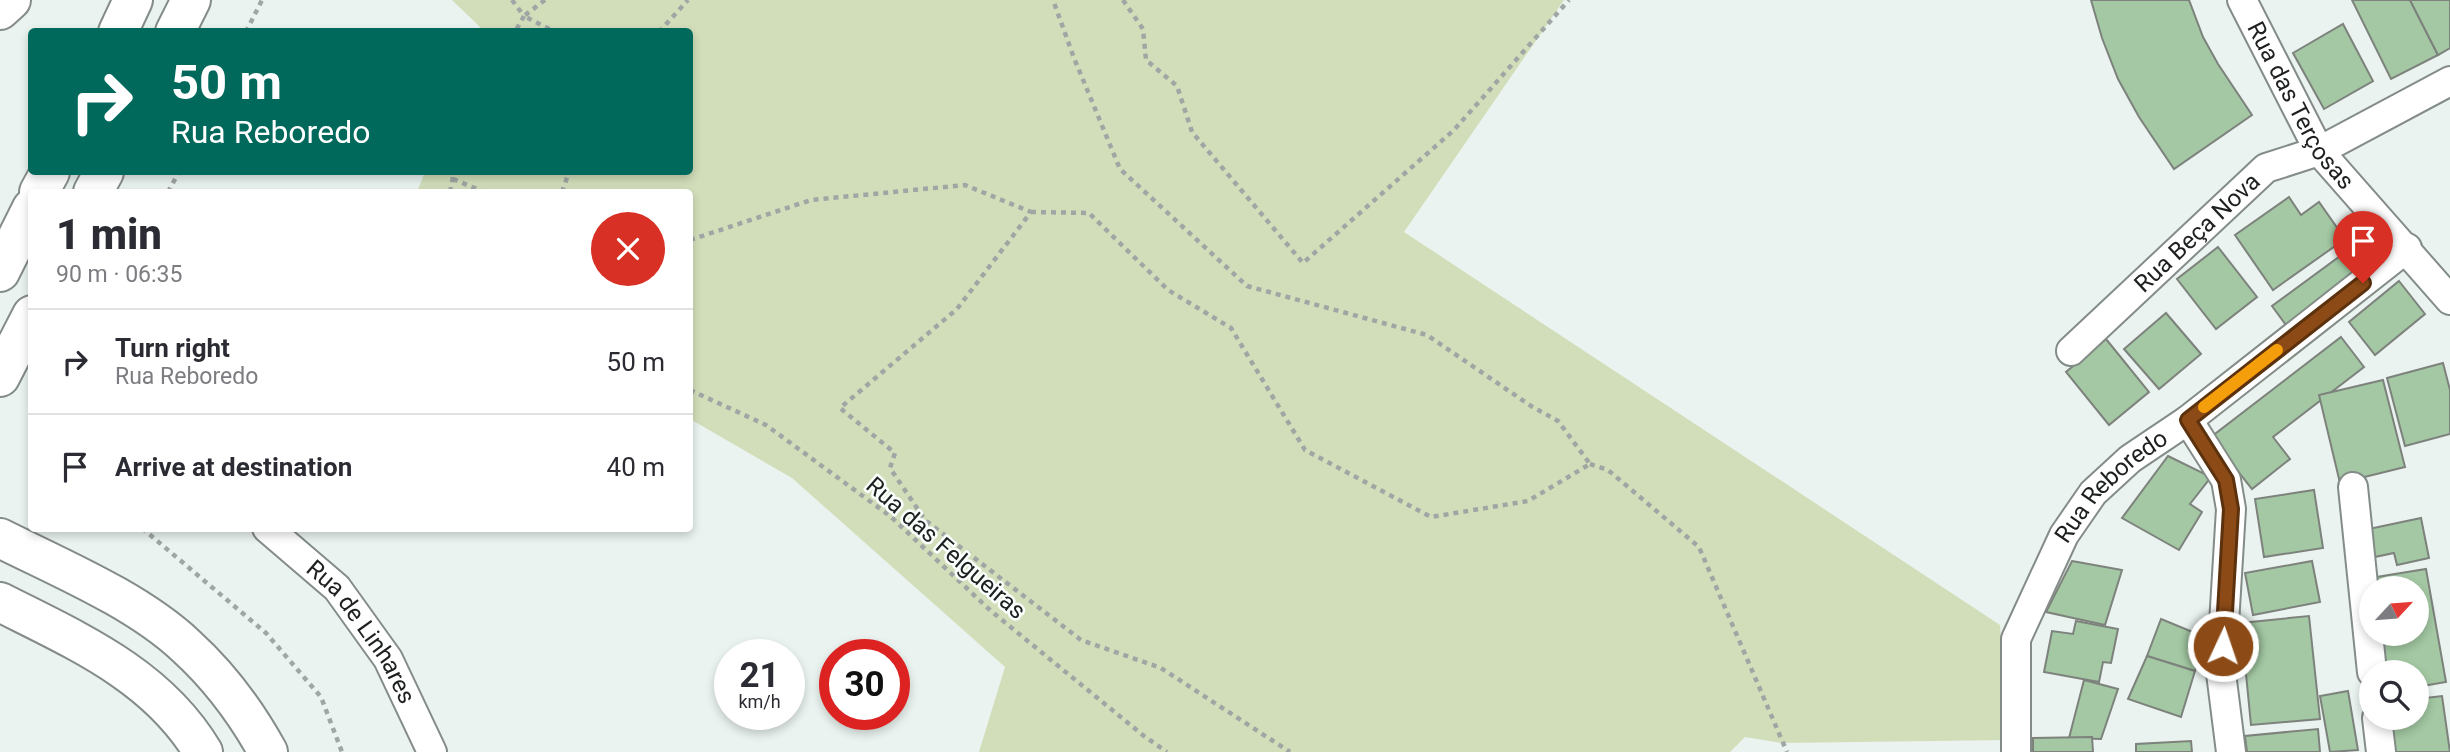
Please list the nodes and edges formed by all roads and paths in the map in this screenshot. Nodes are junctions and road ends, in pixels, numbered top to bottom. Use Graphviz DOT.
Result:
graph roads {
  1 [pos="11,0"];
  2 [pos="133,0"];
  3 [pos="191,0"];
  4 [pos="262,0"];
  5 [pos="512,0"];
  6 [pos="545,0"];
  7 [pos="688,0"];
  8 [pos="1053,0"];
  9 [pos="1123,0"];
  10 [pos="1570,0"];
  11 [pos="2242,0"];
  12 [pos="0,10"];
  13 [pos="524,16"];
  14 [pos="120,28"];
  15 [pos="177,28"];
  16 [pos="248,28"];
  17 [pos="517,28"];
  18 [pos="547,28"];
  19 [pos="663,28"];
  20 [pos="2450,81"];
  21 [pos="2319,151"];
  22 [pos="454,175"];
  23 [pos="453,179"];
  24 [pos="451,189"];
  25 [pos="477,189"];
  26 [pos="1031,212"];
  27 [pos="28,216"];
  28 [pos="693,239"];
  29 [pos="2407,248"];
  30 [pos="0,272"];
  31 [pos="2450,300"];
  32 [pos="28,323"];
  33 [pos="2071,351"];
  34 [pos="0,377"];
  35 [pos="693,391"];
  36 [pos="2188,420"];
  37 [pos="1590,464"];
  38 [pos="2353,486"];
  39 [pos="147,532"];
  40 [pos="272,532"];
  41 [pos="0,538"];
  42 [pos="0,602"];
  43 [pos="2371,660"];
  44 [pos="2378,730"];
  45 [pos="203,752"];
  46 [pos="268,752"];
  47 [pos="342,752"];
  48 [pos="432,752"];
  49 [pos="1167,752"];
  50 [pos="1290,752"];
  51 [pos="1787,752"];
  52 [pos="2016,752"];
  53 [pos="2231,752"];
  54 [pos="2381,752"];
  1 -- 12 [label="highway"];
  2 -- 14 [label="highway"];
  3 -- 15 [label="highway"];
  4 -- 16 [label="path"];
  5 -- 13 [label="path"];
  6 -- 13 [label="path"];
  7 -- 19 [label="path"];
  8 -- 37 [label="path"];
  9 -- 10 [label="path"];
  11 -- 21 [label="street, Rua das Terçosas"];
  13 -- 17 [label="path"];
  13 -- 18 [label="path"];
  20 -- 21 [label="street, Rua Beça Nova"];
  21 -- 29 [label="street, Rua das Terçosas"];
  21 -- 33 [label="street, Rua Beça Nova"];
  22 -- 23 [label="path"];
  23 -- 24 [label="path"];
  23 -- 25 [label="path"];
  26 -- 28 [label="path"];
  26 -- 37 [label="path"];
  26 -- 50 [label="path"];
  27 -- 30 [label="highway"];
  29 -- 31 [label="street, Rua das Terçosas"];
  29 -- 36 [label="street, Rua Reboredo"];
  32 -- 34 [label="highway"];
  35 -- 49 [label="path, Rua das Felgueiras"];
  36 -- 52 [label="street, Rua Reboredo"];
  36 -- 53 [label="street"];
  37 -- 51 [label="path"];
  38 -- 43 [label="street"];
  39 -- 47 [label="path"];
  40 -- 48 [label="street, Rua de Linhares"];
  41 -- 46 [label="highway"];
  42 -- 45 [label="highway"];
  44 -- 54 [label="street"];
}
